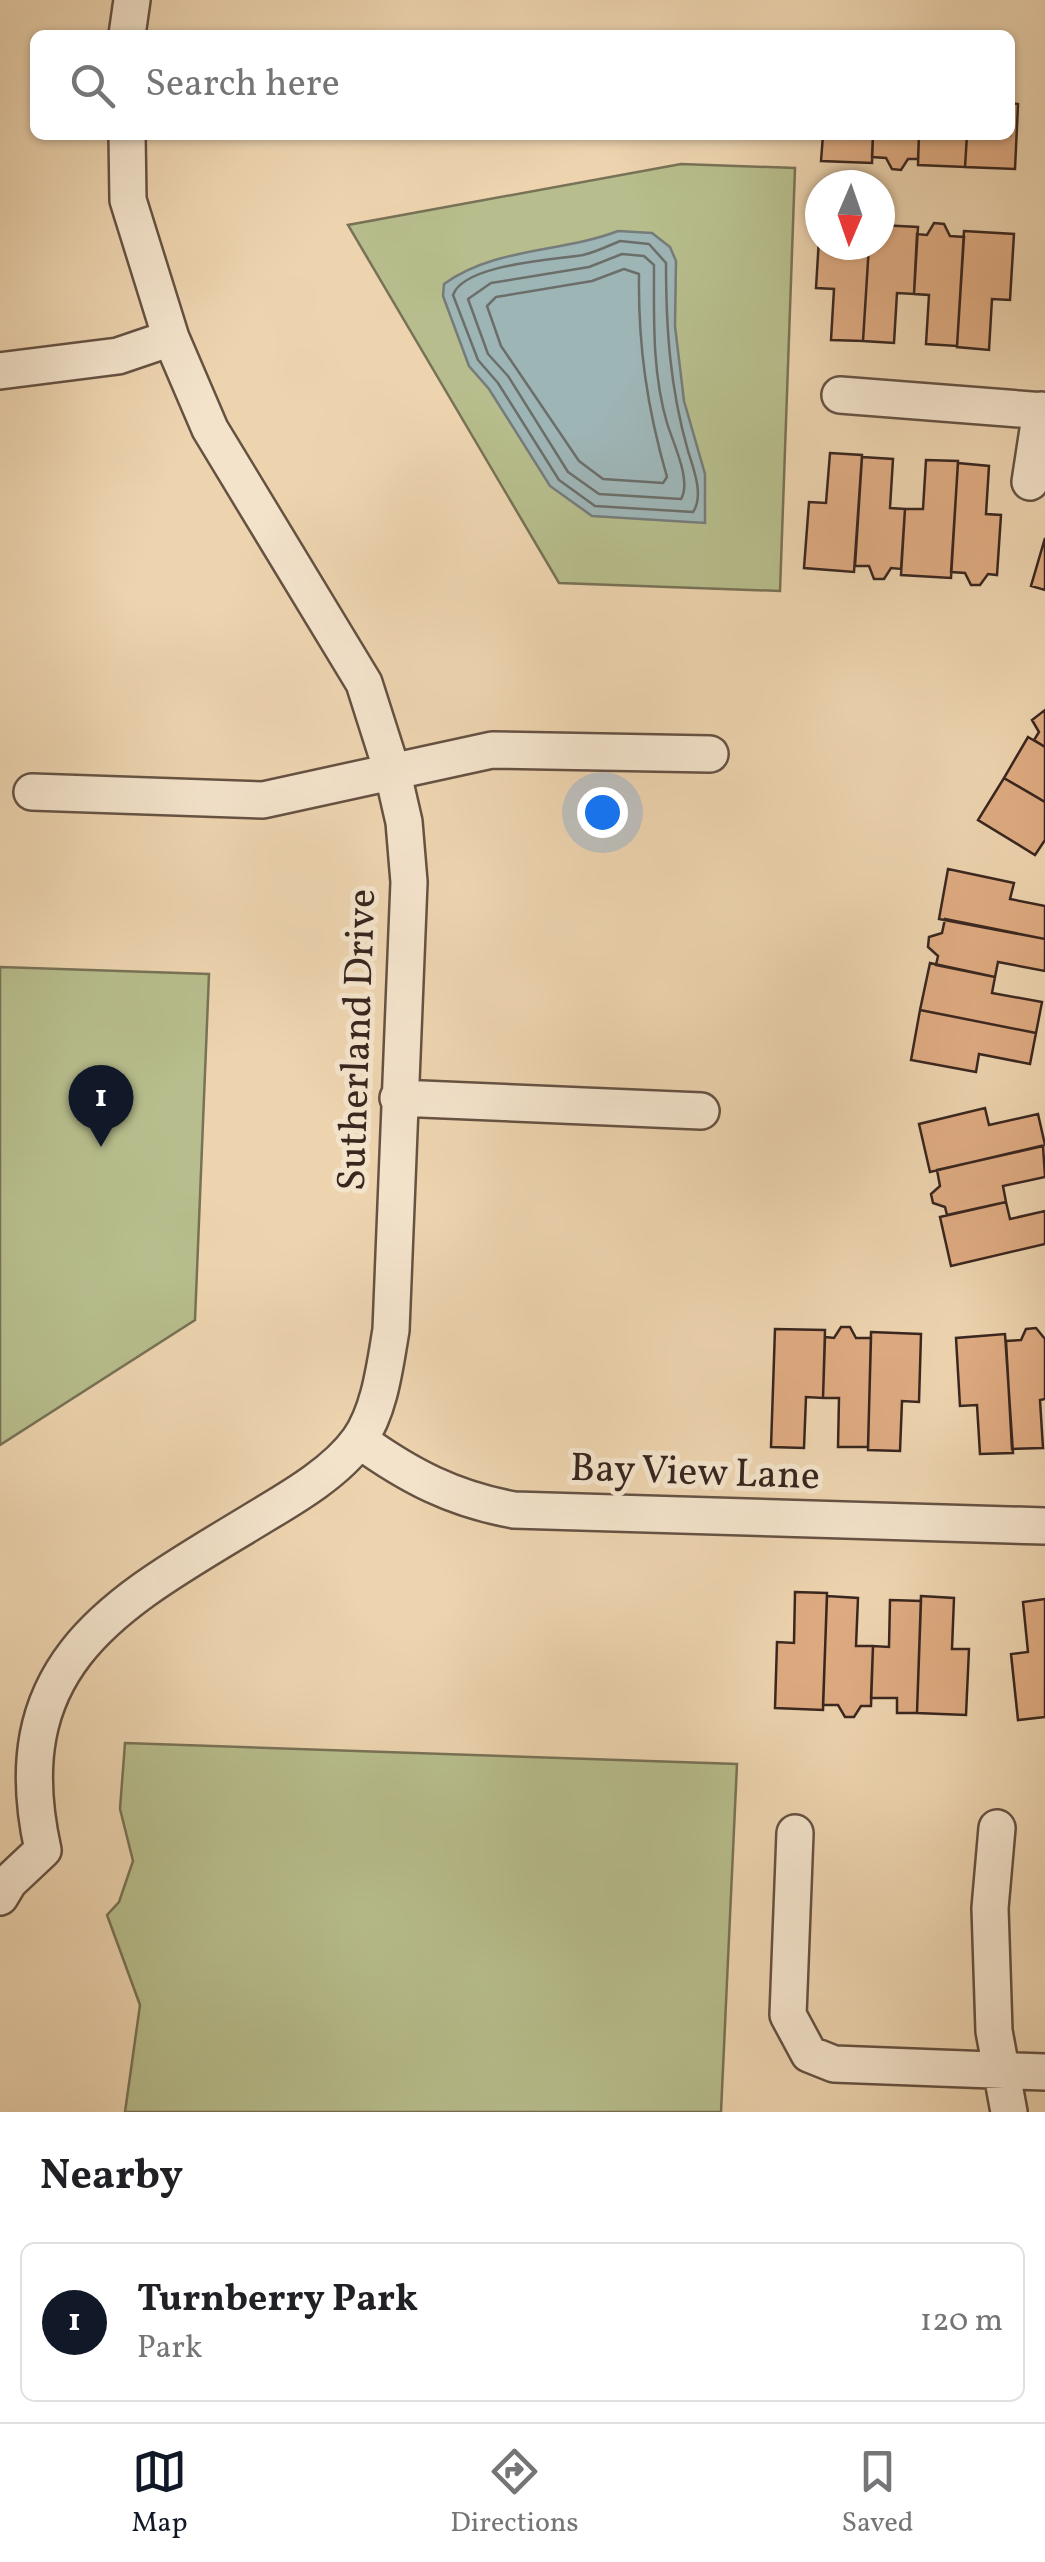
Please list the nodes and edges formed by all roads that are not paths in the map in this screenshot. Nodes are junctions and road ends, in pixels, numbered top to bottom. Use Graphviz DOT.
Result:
graph roads {
  1 [pos="132,0"];
  2 [pos="128,30"];
  3 [pos="127,140"];
  4 [pos="171,338"];
  5 [pos="0,372"];
  6 [pos="840,394"];
  7 [pos="1043,411"];
  8 [pos="1030,482"];
  9 [pos="710,754"];
  10 [pos="393,774"];
  11 [pos="32,792"];
  12 [pos="398,1098"];
  13 [pos="701,1110"];
  14 [pos="359,1440"];
  15 [pos="1045,1526"];
  16 [pos="997,1828"];
  17 [pos="795,1833"];
  18 [pos="0,1897"];
  19 [pos="1004,2067"];
  20 [pos="1045,2072"];
  21 [pos="1009,2112"];
  1 -- 2 [label="street"];
  3 -- 4 [label="street, Sutherland Drive"];
  4 -- 5 [label="street"];
  4 -- 10 [label="street, Sutherland Drive"];
  6 -- 7 [label="street"];
  7 -- 8 [label="street"];
  9 -- 10 [label="street"];
  10 -- 11 [label="street"];
  10 -- 12 [label="street, Sutherland Drive"];
  12 -- 13 [label="street"];
  12 -- 14 [label="street, Sutherland Drive"];
  14 -- 15 [label="street, Bay View Lane"];
  14 -- 18 [label="street, Sutherland Drive"];
  16 -- 19 [label="street"];
  17 -- 19 [label="street"];
  19 -- 20 [label="street"];
  19 -- 21 [label="street"];
}
